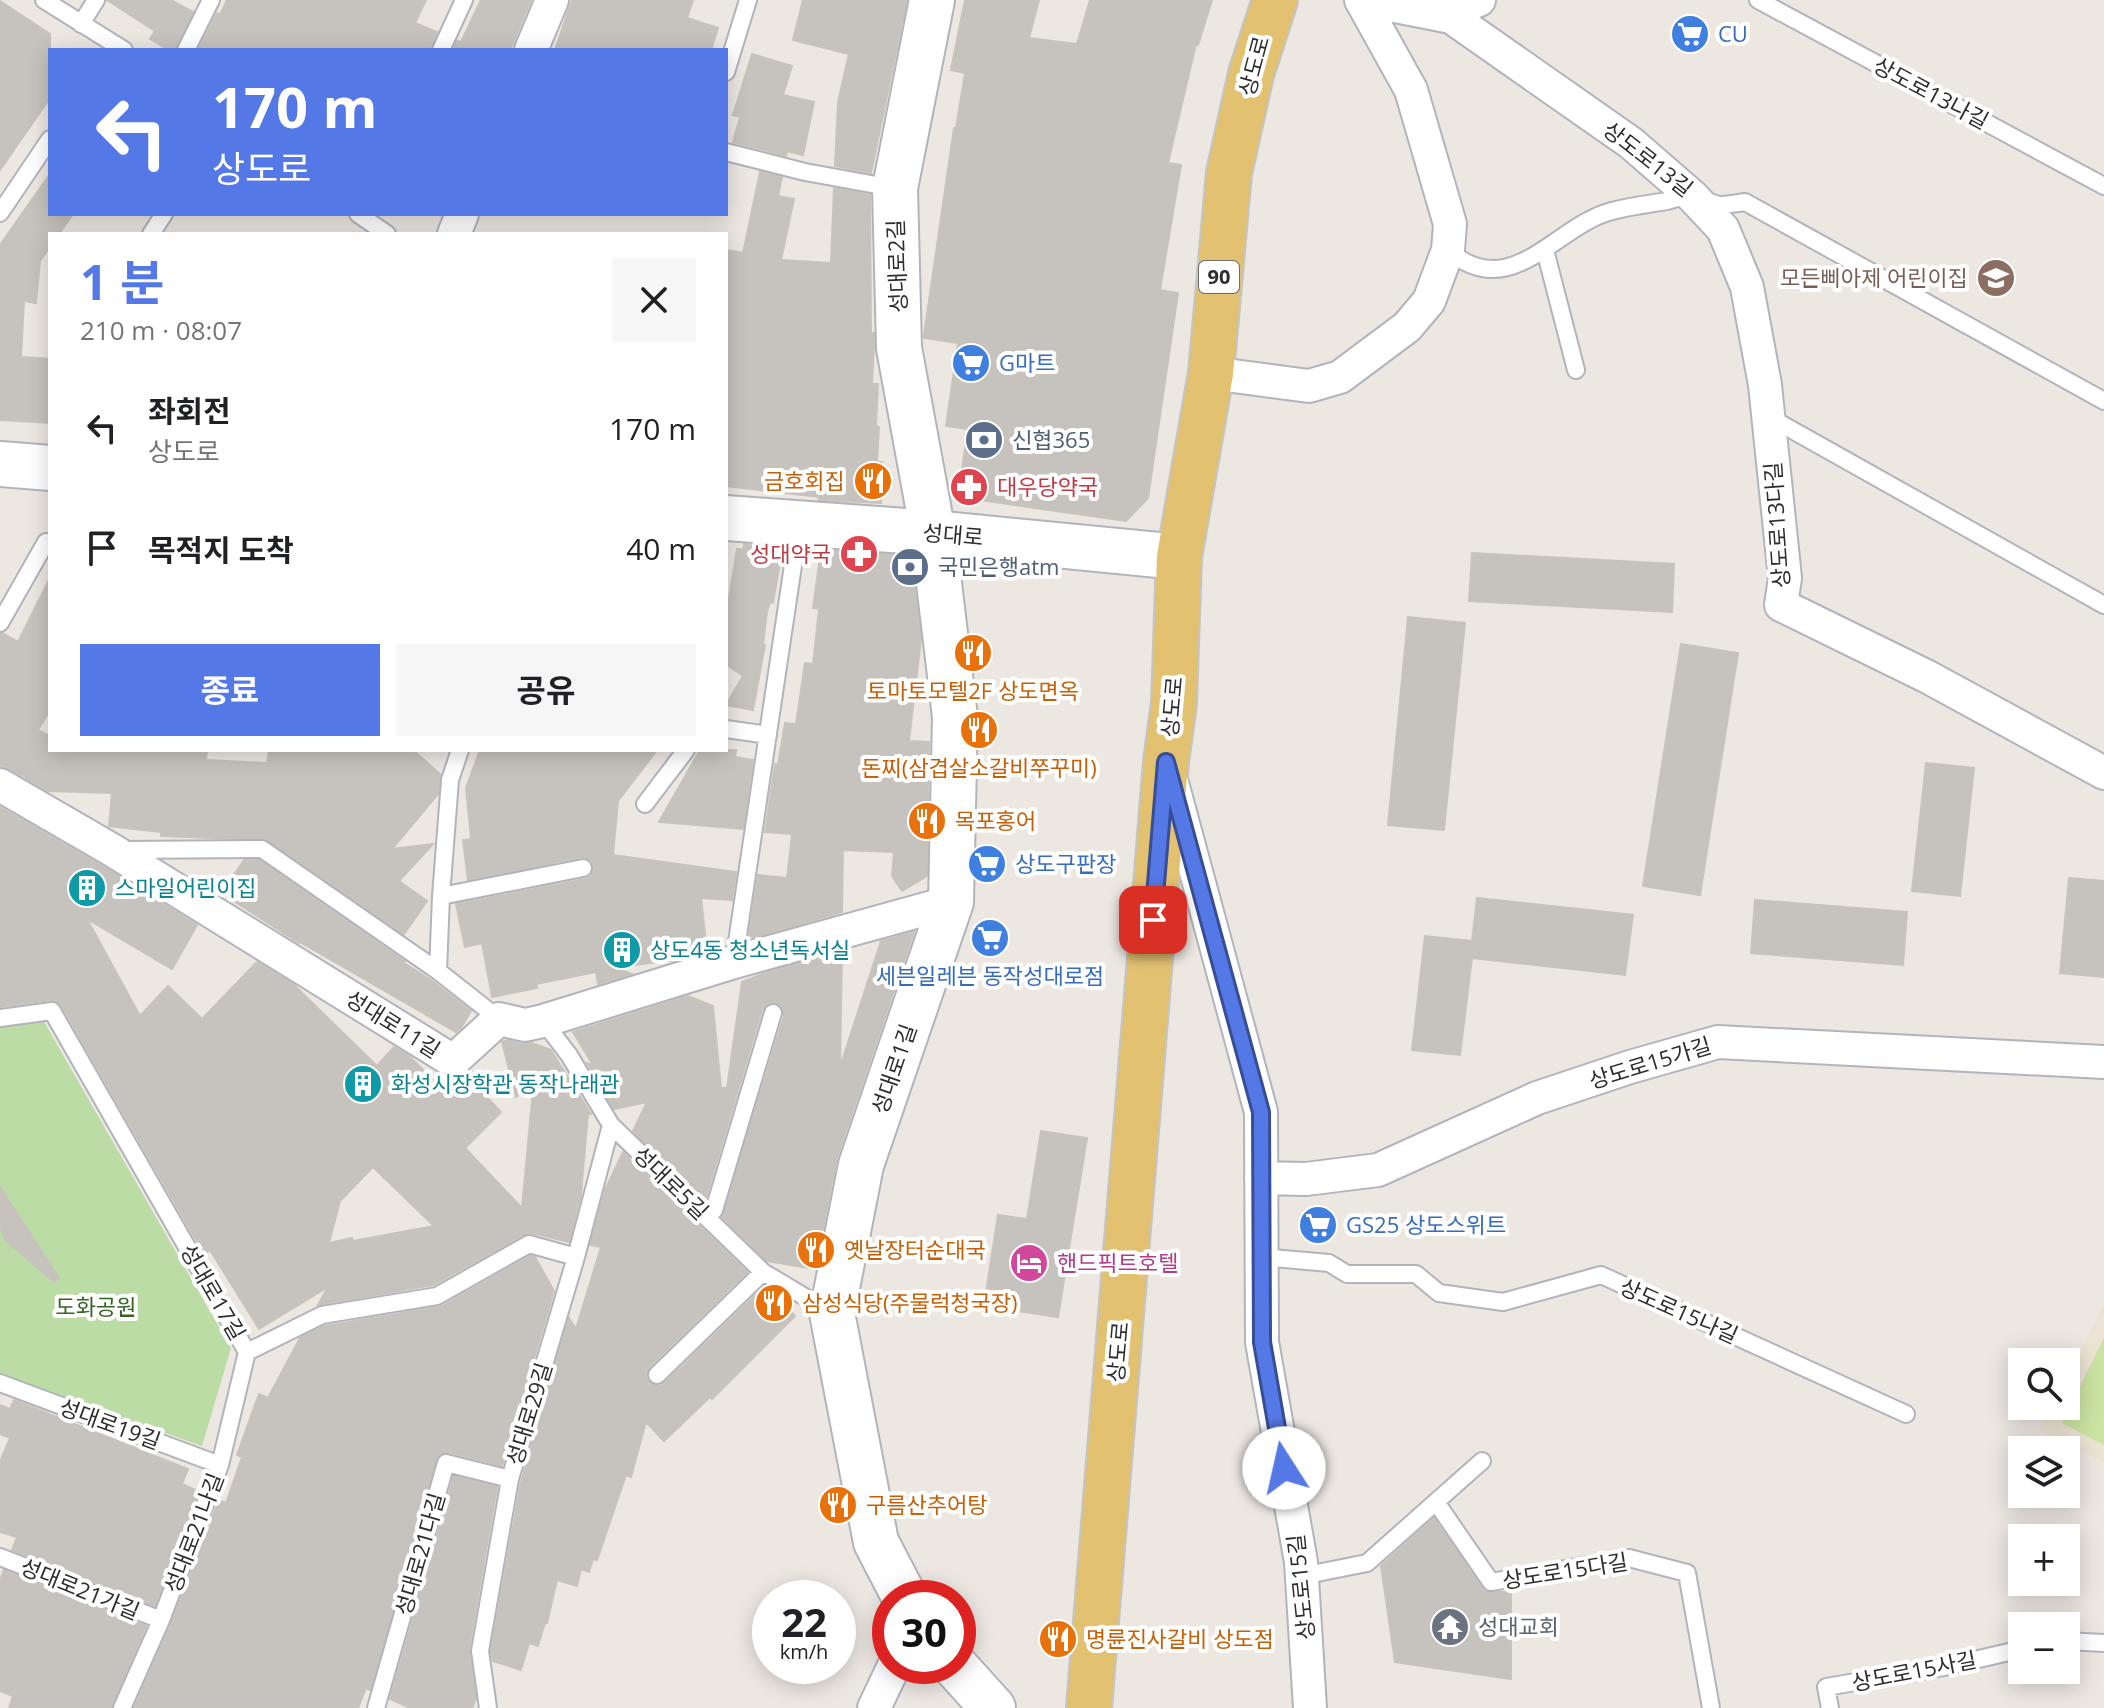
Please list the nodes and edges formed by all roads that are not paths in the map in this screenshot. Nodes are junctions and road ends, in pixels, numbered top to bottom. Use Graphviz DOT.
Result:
graph roads {
  1 [pos="44,0"];
  2 [pos="96,0"];
  3 [pos="211,0"];
  4 [pos="464,0"];
  5 [pos="552,0"];
  6 [pos="748,0"];
  7 [pos="932,0"];
  8 [pos="1275,0"];
  9 [pos="1363,0"];
  10 [pos="1479,0"];
  11 [pos="1758,0"];
  12 [pos="1451,17"];
  13 [pos="81,24"];
  14 [pos="116,48"];
  15 [pos="187,48"];
  16 [pos="442,48"];
  17 [pos="532,48"];
  18 [pos="728,65"];
  19 [pos="48,142"];
  20 [pos="728,153"];
  21 [pos="2104,186"];
  22 [pos="895,188"];
  23 [pos="1692,196"];
  24 [pos="0,213"];
  25 [pos="362,216"];
  26 [pos="384,232"];
  27 [pos="1448,250"];
  28 [pos="1545,250"];
  29 [pos="1576,370"];
  30 [pos="1211,373"];
  31 [pos="2104,401"];
  32 [pos="1769,417"];
  33 [pos="0,464"];
  34 [pos="48,468"];
  35 [pos="728,518"];
  36 [pos="799,523"];
  37 [pos="933,533"];
  38 [pos="46,542"];
  39 [pos="1179,557"];
  40 [pos="2104,605"];
  41 [pos="0,623"];
  42 [pos="728,729"];
  43 [pos="768,735"];
  44 [pos="459,752"];
  45 [pos="684,752"];
  46 [pos="1166,762"];
  47 [pos="2104,773"];
  48 [pos="0,785"];
  49 [pos="645,804"];
  50 [pos="112,850"];
  51 [pos="583,868"];
  52 [pos="441,896"];
  53 [pos="951,902"];
  54 [pos="734,962"];
  55 [pos="438,971"];
  56 [pos="773,1013"];
  57 [pos="0,1018"];
  58 [pos="499,1019"];
  59 [pos="543,1021"];
  60 [pos="2104,1062"];
  61 [pos="611,1125"];
  62 [pos="1261,1178"];
  63 [pos="707,1218"];
  64 [pos="576,1257"];
  65 [pos="1261,1257"];
  66 [pos="763,1272"];
  67 [pos="832,1313"];
  68 [pos="247,1352"];
  69 [pos="657,1375"];
  70 [pos="0,1383"];
  71 [pos="1906,1414"];
  72 [pos="1482,1461"];
  73 [pos="220,1465"];
  74 [pos="510,1479"];
  75 [pos="1436,1502"];
  76 [pos="0,1557"];
  77 [pos="1302,1576"];
  78 [pos="896,1580"];
  79 [pos="161,1620"];
  80 [pos="2080,1642"];
  81 [pos="2104,1643"];
  82 [pos="2008,1652"];
  83 [pos="885,1684"];
  84 [pos="971,1684"];
  85 [pos="122,1708"];
  86 [pos="376,1708"];
  87 [pos="488,1708"];
  88 [pos="874,1708"];
  89 [pos="993,1708"];
  90 [pos="1089,1708"];
  91 [pos="1310,1708"];
  92 [pos="1711,1708"];
  93 [pos="1830,1708"];
  1 -- 13 [label="lane"];
  2 -- 13 [label="lane"];
  3 -- 15 [label="lane"];
  4 -- 16 [label="lane"];
  5 -- 17 [label="street"];
  6 -- 18 [label="lane"];
  7 -- 22 [label="street, 성대로2길"];
  8 -- 30 [label="main road, 상도로 / 90"];
  9 -- 12 [label="street, 상도로13길"];
  9 -- 27 [label="street"];
  10 -- 12 [label="street"];
  11 -- 21 [label="lane, 상도로13나길"];
  12 -- 23 [label="street, 상도로13길"];
  13 -- 14 [label="lane"];
  19 -- 24 [label="lane"];
  20 -- 22 [label="lane"];
  22 -- 37 [label="street, 성대로2길"];
  23 -- 28 [label="lane"];
  23 -- 31 [label="lane, 상도로13길"];
  23 -- 32 [label="street, 상도로13다길"];
  25 -- 26 [label="lane"];
  27 -- 28 [label="lane"];
  27 -- 30 [label="street"];
  28 -- 29 [label="lane"];
  30 -- 39 [label="main road, 상도로 / 90"];
  32 -- 40 [label="lane"];
  32 -- 47 [label="street, 상도로13다길"];
  33 -- 34 [label="street"];
  35 -- 36 [label="street, 성대로"];
  36 -- 37 [label="street, 성대로"];
  36 -- 43 [label="lane"];
  37 -- 39 [label="street, 성대로"];
  37 -- 53 [label="street, 성대로1길"];
  38 -- 41 [label="lane"];
  39 -- 46 [label="main road, 상도로 / 90"];
  42 -- 43 [label="lane"];
  43 -- 54 [label="lane"];
  44 -- 52 [label="lane"];
  45 -- 49 [label="lane"];
  46 -- 62 [label="street, 상도로15길"];
  46 -- 90 [label="main road, 상도로 / 90"];
  48 -- 50 [label="street, 성대로11길"];
  50 -- 55 [label="lane"];
  50 -- 58 [label="street, 성대로11길"];
  51 -- 52 [label="lane"];
  52 -- 55 [label="lane"];
  53 -- 54 [label="street"];
  53 -- 67 [label="street, 성대로1길"];
  54 -- 59 [label="street"];
  55 -- 58 [label="lane"];
  56 -- 63 [label="lane"];
  57 -- 68 [label="lane, 성대로17길"];
  58 -- 59 [label="street"];
  59 -- 61 [label="lane, 성대로5길"];
  60 -- 62 [label="street, 상도로15가길"];
  61 -- 63 [label="lane, 성대로5길"];
  61 -- 64 [label="lane, 성대로29길"];
  62 -- 65 [label="street, 상도로15길"];
  63 -- 66 [label="lane, 성대로5길"];
  64 -- 68 [label="lane, 성대로17길"];
  64 -- 74 [label="lane, 성대로29길"];
  65 -- 71 [label="lane, 상도로15나길"];
  65 -- 77 [label="street, 상도로15길"];
  66 -- 67 [label="lane, 성대로5길"];
  66 -- 69 [label="lane"];
  67 -- 78 [label="street, 성대로1길"];
  68 -- 73 [label="lane, 성대로21나길"];
  70 -- 73 [label="lane, 성대로19길"];
  72 -- 75 [label="lane"];
  73 -- 79 [label="lane, 성대로21나길"];
  74 -- 86 [label="lane, 성대로21다길"];
  74 -- 87 [label="lane, 성대로29길"];
  75 -- 77 [label="lane"];
  75 -- 92 [label="lane, 상도로15다길"];
  76 -- 79 [label="lane, 성대로21가길"];
  77 -- 91 [label="street, 상도로15길"];
  79 -- 85 [label="lane, 성대로21나길"];
  80 -- 81 [label="lane"];
  82 -- 93 [label="lane, 상도로15사길"];
  83 -- 88 [label="street"];
  84 -- 89 [label="street"];
}
